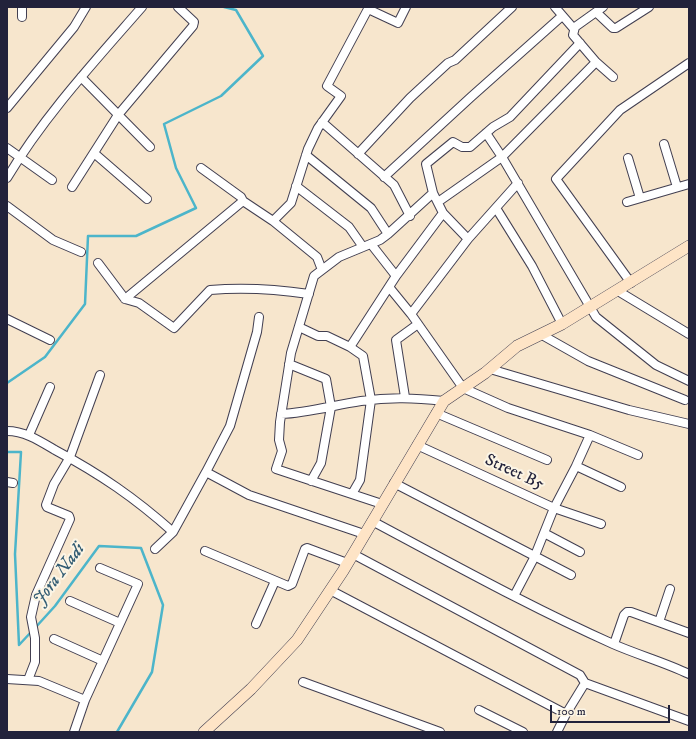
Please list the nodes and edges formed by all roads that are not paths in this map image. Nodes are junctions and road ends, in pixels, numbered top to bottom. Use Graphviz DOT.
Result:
graph roads {
  1 [pos="22,7"];
  2 [pos="86,7"];
  3 [pos="142,7"];
  4 [pos="178,7"];
  5 [pos="406,7"];
  6 [pos="512,7"];
  7 [pos="555,7"];
  8 [pos="649,7"];
  9 [pos="600,9"];
  10 [pos="562,16"];
  11 [pos="22,17"];
  12 [pos="574,29"];
  13 [pos="580,43"];
  14 [pos="596,62"];
  15 [pos="689,63"];
  16 [pos="81,77"];
  17 [pos="614,77"];
  18 [pos="7,108"];
  19 [pos="118,115"];
  20 [pos="322,122"];
  21 [pos="486,133"];
  22 [pos="664,144"];
  23 [pos="150,147"];
  24 [pos="7,148"];
  25 [pos="94,152"];
  26 [pos="358,154"];
  27 [pos="306,155"];
  28 [pos="20,157"];
  29 [pos="502,157"];
  30 [pos="628,158"];
  31 [pos="200,168"];
  32 [pos="384,177"];
  33 [pos="7,178"];
  34 [pos="52,180"];
  35 [pos="518,183"];
  36 [pos="689,184"];
  37 [pos="296,186"];
  38 [pos="72,187"];
  39 [pos="677,187"];
  40 [pos="433,193"];
  41 [pos="640,198"];
  42 [pos="147,199"];
  43 [pos="243,201"];
  44 [pos="438,202"];
  45 [pos="626,202"];
  46 [pos="7,206"];
  47 [pos="496,208"];
  48 [pos="443,213"];
  49 [pos="410,216"];
  50 [pos="273,221"];
  51 [pos="388,234"];
  52 [pos="468,238"];
  53 [pos="367,245"];
  54 [pos="689,246"];
  55 [pos="81,252"];
  56 [pos="98,263"];
  57 [pos="322,270"];
  58 [pos="396,276"];
  59 [pos="631,283"];
  60 [pos="389,287"];
  61 [pos="618,291"];
  62 [pos="309,294"];
  63 [pos="125,299"];
  64 [pos="591,306"];
  65 [pos="411,314"];
  66 [pos="259,317"];
  67 [pos="7,319"];
  68 [pos="418,324"];
  69 [pos="562,324"];
  70 [pos="299,327"];
  71 [pos="689,331"];
  72 [pos="542,335"];
  73 [pos="50,340"];
  74 [pos="350,347"];
  75 [pos="289,364"];
  76 [pos="490,368"];
  77 [pos="100,375"];
  78 [pos="689,381"];
  79 [pos="50,387"];
  80 [pos="463,388"];
  81 [pos="405,397"];
  82 [pos="371,400"];
  83 [pos="685,400"];
  84 [pos="444,401"];
  85 [pos="331,407"];
  86 [pos="281,414"];
  87 [pos="436,414"];
  88 [pos="689,424"];
  89 [pos="7,431"];
  90 [pos="590,435"];
  91 [pos="29,436"];
  92 [pos="417,445"];
  93 [pos="638,455"];
  94 [pos="70,457"];
  95 [pos="547,460"];
  96 [pos="576,466"];
  97 [pos="206,472"];
  98 [pos="312,481"];
  99 [pos="394,483"];
  100 [pos="621,487"];
  101 [pos="352,494"];
  102 [pos="382,504"];
  103 [pos="554,508"];
  104 [pos="372,521"];
  105 [pos="602,524"];
  106 [pos="173,532"];
  107 [pos="544,533"];
  108 [pos="364,534"];
  109 [pos="155,549"];
  110 [pos="205,552"];
  111 [pos="580,552"];
  112 [pos="534,558"];
  113 [pos="350,559"];
  114 [pos="100,568"];
  115 [pos="571,575"];
  116 [pos="275,581"];
  117 [pos="670,589"];
  118 [pos="330,590"];
  119 [pos="514,596"];
  120 [pos="70,601"];
  121 [pos="659,622"];
  122 [pos="120,623"];
  123 [pos="256,624"];
  124 [pos="689,633"];
  125 [pos="54,639"];
  126 [pos="614,644"];
  127 [pos="103,661"];
  128 [pos="689,674"];
  129 [pos="7,679"];
  130 [pos="28,680"];
  131 [pos="303,682"];
  132 [pos="585,683"];
  133 [pos="85,700"];
  134 [pos="479,710"];
  135 [pos="566,714"];
  136 [pos="689,721"];
  137 [pos="74,732"];
  138 [pos="204,732"];
  139 [pos="440,732"];
  140 [pos="523,732"];
  141 [pos="557,732"];
  1 -- 11 [label="street"];
  2 -- 18 [label="street"];
  3 -- 16 [label="street"];
  4 -- 19 [label="street"];
  5 -- 20 [label="street"];
  6 -- 26 [label="street"];
  7 -- 10 [label="street"];
  8 -- 9 [label="street"];
  9 -- 12 [label="street"];
  10 -- 12 [label="street"];
  10 -- 32 [label="street"];
  12 -- 13 [label="street"];
  13 -- 14 [label="street"];
  13 -- 21 [label="street"];
  14 -- 17 [label="street"];
  14 -- 29 [label="street"];
  15 -- 59 [label="street"];
  16 -- 19 [label="street"];
  16 -- 28 [label="street"];
  19 -- 23 [label="street"];
  19 -- 25 [label="street"];
  20 -- 26 [label="street"];
  20 -- 27 [label="street"];
  21 -- 29 [label="street"];
  21 -- 40 [label="street"];
  22 -- 39 [label="street"];
  24 -- 28 [label="street"];
  25 -- 38 [label="street"];
  25 -- 42 [label="street"];
  26 -- 32 [label="street"];
  27 -- 37 [label="street"];
  27 -- 51 [label="street"];
  28 -- 33 [label="street"];
  28 -- 34 [label="street"];
  29 -- 35 [label="street"];
  29 -- 44 [label="street"];
  30 -- 41 [label="street"];
  31 -- 43 [label="street"];
  32 -- 49 [label="street"];
  35 -- 47 [label="street"];
  35 -- 64 [label="street"];
  36 -- 39 [label="street"];
  37 -- 50 [label="street"];
  37 -- 53 [label="street"];
  39 -- 41 [label="street"];
  40 -- 44 [label="street"];
  40 -- 49 [label="street"];
  41 -- 45 [label="street"];
  43 -- 50 [label="street"];
  43 -- 63 [label="street"];
  44 -- 48 [label="street"];
  46 -- 55 [label="street"];
  47 -- 52 [label="street"];
  47 -- 69 [label="street"];
  48 -- 52 [label="street"];
  48 -- 58 [label="street"];
  49 -- 51 [label="street"];
  50 -- 57 [label="street"];
  51 -- 53 [label="street"];
  52 -- 65 [label="street"];
  53 -- 57 [label="street"];
  53 -- 58 [label="street"];
  54 -- 59 [label="street"];
  56 -- 63 [label="street"];
  57 -- 62 [label="street"];
  58 -- 60 [label="street"];
  59 -- 61 [label="street"];
  60 -- 65 [label="street"];
  60 -- 74 [label="street"];
  61 -- 64 [label="street"];
  61 -- 71 [label="street"];
  62 -- 63 [label="street"];
  62 -- 70 [label="street"];
  64 -- 69 [label="street"];
  64 -- 78 [label="street"];
  65 -- 68 [label="street"];
  66 -- 97 [label="street"];
  67 -- 73 [label="street"];
  68 -- 80 [label="street"];
  68 -- 81 [label="street"];
  69 -- 72 [label="street"];
  70 -- 74 [label="street"];
  70 -- 75 [label="street"];
  72 -- 76 [label="street"];
  72 -- 83 [label="street"];
  74 -- 82 [label="street"];
  75 -- 85 [label="street"];
  75 -- 86 [label="street"];
  76 -- 80 [label="street"];
  76 -- 88 [label="street"];
  77 -- 94 [label="street"];
  79 -- 91 [label="street"];
  80 -- 84 [label="street"];
  80 -- 90 [label="street"];
  81 -- 82 [label="street"];
  81 -- 84 [label="street"];
  82 -- 85 [label="street"];
  82 -- 101 [label="street"];
  84 -- 87 [label="street"];
  85 -- 86 [label="street"];
  85 -- 98 [label="street"];
  86 -- 98 [label="street"];
  87 -- 92 [label="street"];
  87 -- 95 [label="street"];
  89 -- 91 [label="street"];
  90 -- 93 [label="street"];
  90 -- 96 [label="street"];
  91 -- 94 [label="street"];
  92 -- 99 [label="street"];
  92 -- 103 [label="street, Street B5"];
  94 -- 106 [label="street"];
  94 -- 130 [label="street"];
  96 -- 100 [label="street"];
  96 -- 103 [label="street"];
  97 -- 106 [label="street"];
  97 -- 108 [label="street"];
  98 -- 101 [label="street"];
  99 -- 102 [label="street"];
  99 -- 112 [label="street"];
  101 -- 102 [label="street"];
  102 -- 104 [label="street"];
  103 -- 105 [label="street, Street B5"];
  103 -- 107 [label="street"];
  104 -- 108 [label="street"];
  104 -- 119 [label="street"];
  106 -- 109 [label="street"];
  107 -- 111 [label="street"];
  107 -- 112 [label="street"];
  108 -- 113 [label="street"];
  110 -- 116 [label="street"];
  112 -- 115 [label="street"];
  112 -- 119 [label="street"];
  113 -- 116 [label="street"];
  113 -- 118 [label="street"];
  113 -- 132 [label="street"];
  114 -- 122 [label="street"];
  116 -- 123 [label="street"];
  117 -- 121 [label="street"];
  118 -- 135 [label="street"];
  118 -- 138 [label="street"];
  119 -- 126 [label="street"];
  120 -- 122 [label="street"];
  121 -- 124 [label="street"];
  121 -- 126 [label="street"];
  122 -- 127 [label="street"];
  125 -- 127 [label="street"];
  126 -- 128 [label="street"];
  127 -- 133 [label="street"];
  129 -- 130 [label="street"];
  130 -- 133 [label="street"];
  131 -- 139 [label="street"];
  132 -- 135 [label="street"];
  132 -- 136 [label="street"];
  133 -- 137 [label="street"];
  134 -- 140 [label="street"];
  135 -- 141 [label="street"];
}
